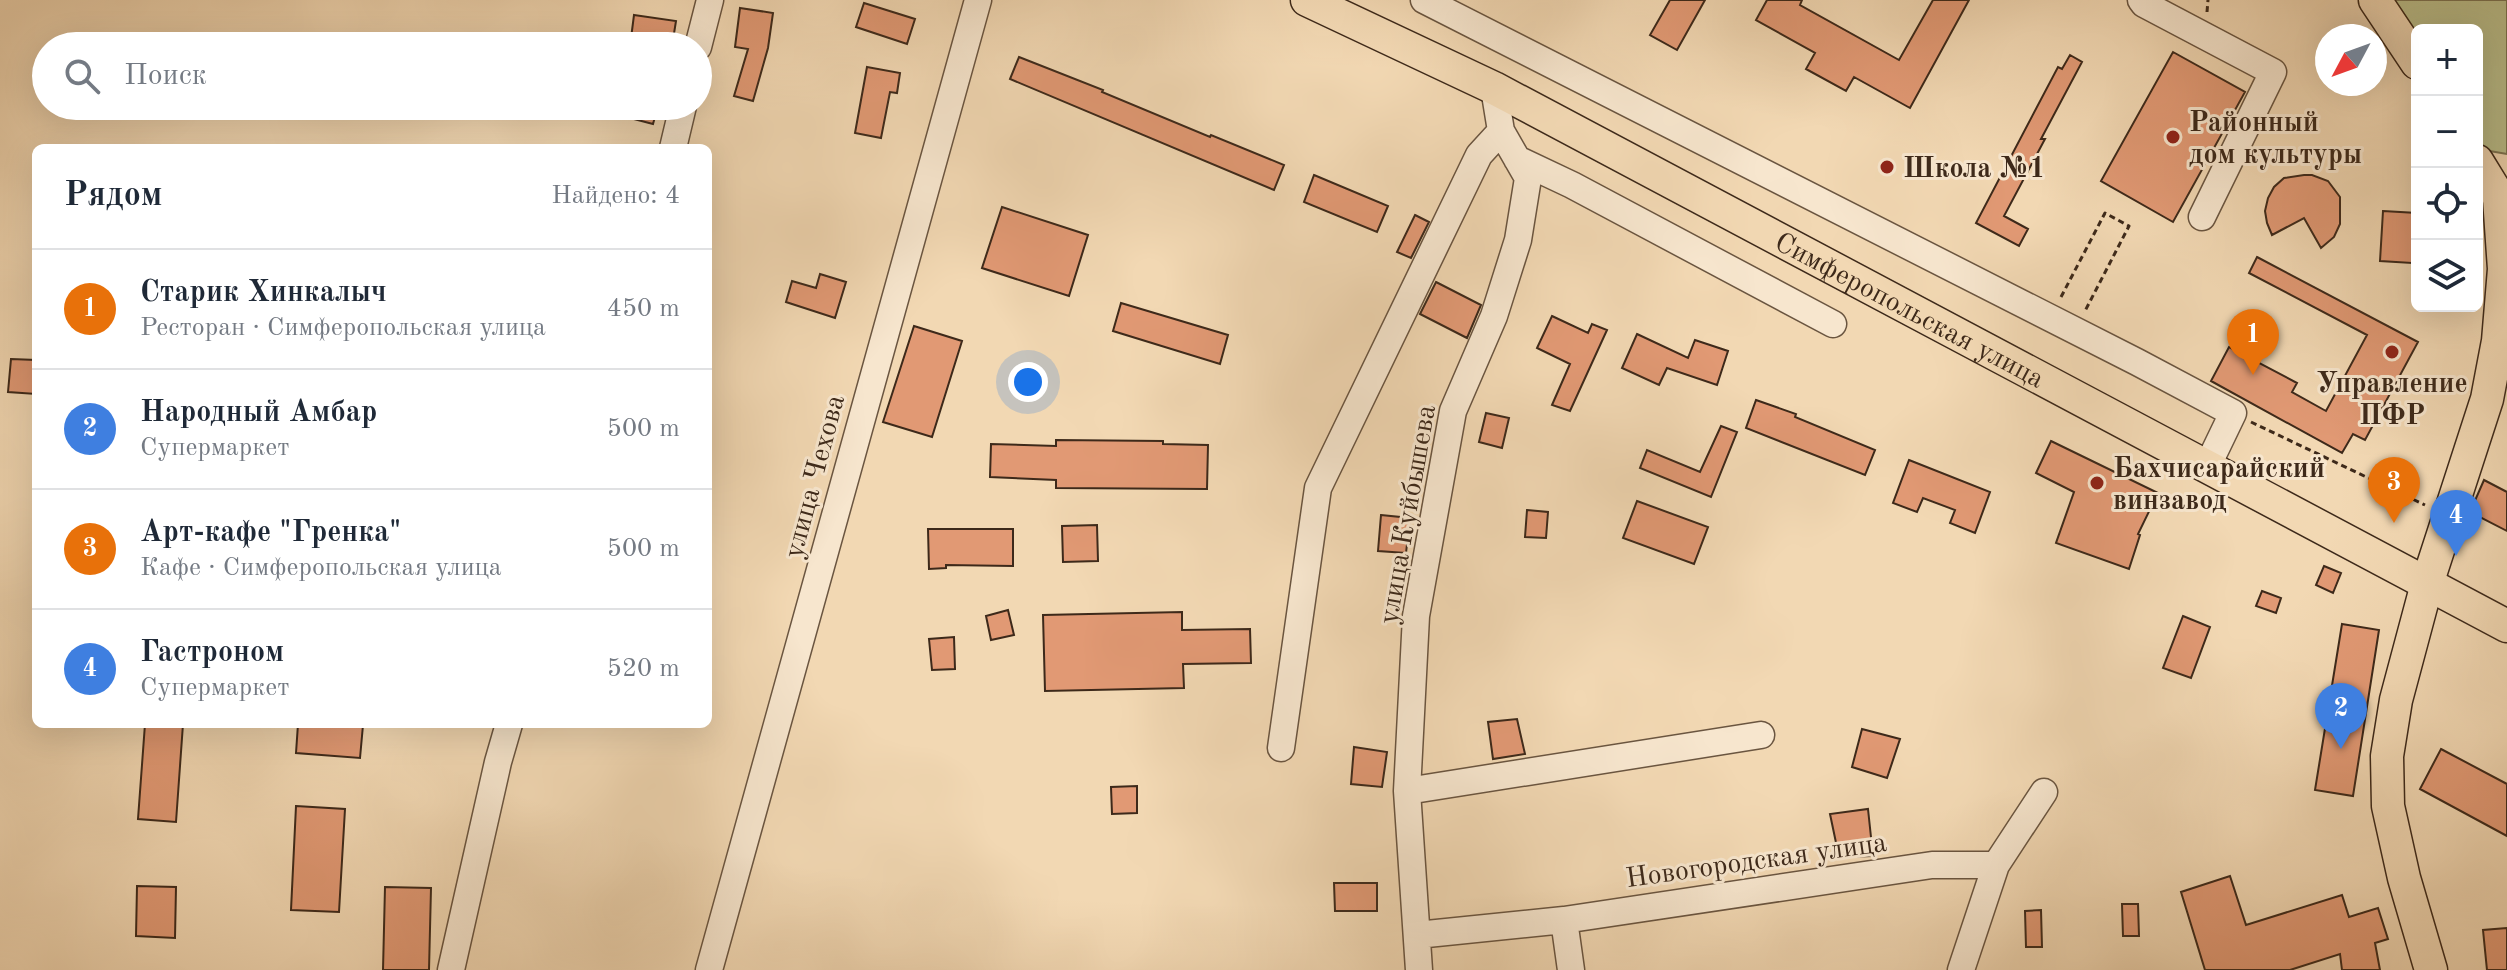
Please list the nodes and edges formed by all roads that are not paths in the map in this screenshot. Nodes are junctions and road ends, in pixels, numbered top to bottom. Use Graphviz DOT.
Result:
graph roads {
  1 [pos="710,0"];
  2 [pos="978,0"];
  3 [pos="1307,0"];
  4 [pos="1424,0"];
  5 [pos="2141,0"];
  6 [pos="2375,0"];
  7 [pos="702,32"];
  8 [pos="2411,54"];
  9 [pos="1494,88"];
  10 [pos="680,120"];
  11 [pos="1501,131"];
  12 [pos="674,144"];
  13 [pos="1517,159"];
  14 [pos="2481,168"];
  15 [pos="2503,204"];
  16 [pos="2202,217"];
  17 [pos="1833,324"];
  18 [pos="2501,349"];
  19 [pos="2208,465"];
  20 [pos="2427,584"];
  21 [pos="2507,626"];
  22 [pos="508,728"];
  23 [pos="1761,735"];
  24 [pos="1281,748"];
  25 [pos="1407,791"];
  26 [pos="2044,792"];
  27 [pos="1996,865"];
  28 [pos="1564,920"];
  29 [pos="1417,935"];
  30 [pos="451,970"];
  31 [pos="709,970"];
  32 [pos="1419,970"];
  33 [pos="1571,970"];
  34 [pos="1961,970"];
  35 [pos="2431,970"];
  1 -- 7 [label="street"];
  2 -- 31 [label="street, улица Чехова"];
  3 -- 9 [label="main road, Симферопольская улица"];
  4 -- 19 [label="street"];
  5 -- 16 [label="street"];
  6 -- 8 [label="main road"];
  9 -- 11 [label="street, улица Куйбышева"];
  9 -- 19 [label="main road, Симферопольская улица"];
  10 -- 12 [label="street"];
  11 -- 13 [label="street, улица Куйбышева"];
  11 -- 24 [label="street"];
  13 -- 17 [label="street"];
  13 -- 25 [label="street, улица Куйбышева"];
  14 -- 15 [label="main road"];
  15 -- 18 [label="main road"];
  18 -- 20 [label="main road"];
  19 -- 20 [label="main road, Симферопольская улица"];
  20 -- 21 [label="main road, Симферопольская улица"];
  20 -- 35 [label="main road"];
  22 -- 30 [label="street"];
  23 -- 25 [label="street"];
  25 -- 29 [label="street, улица Куйбышева"];
  26 -- 27 [label="street"];
  27 -- 28 [label="street, Новогородская улица"];
  27 -- 34 [label="street"];
  28 -- 29 [label="street, Новогородская улица"];
  28 -- 33 [label="street"];
  29 -- 32 [label="street, улица Куйбышева"];
}
